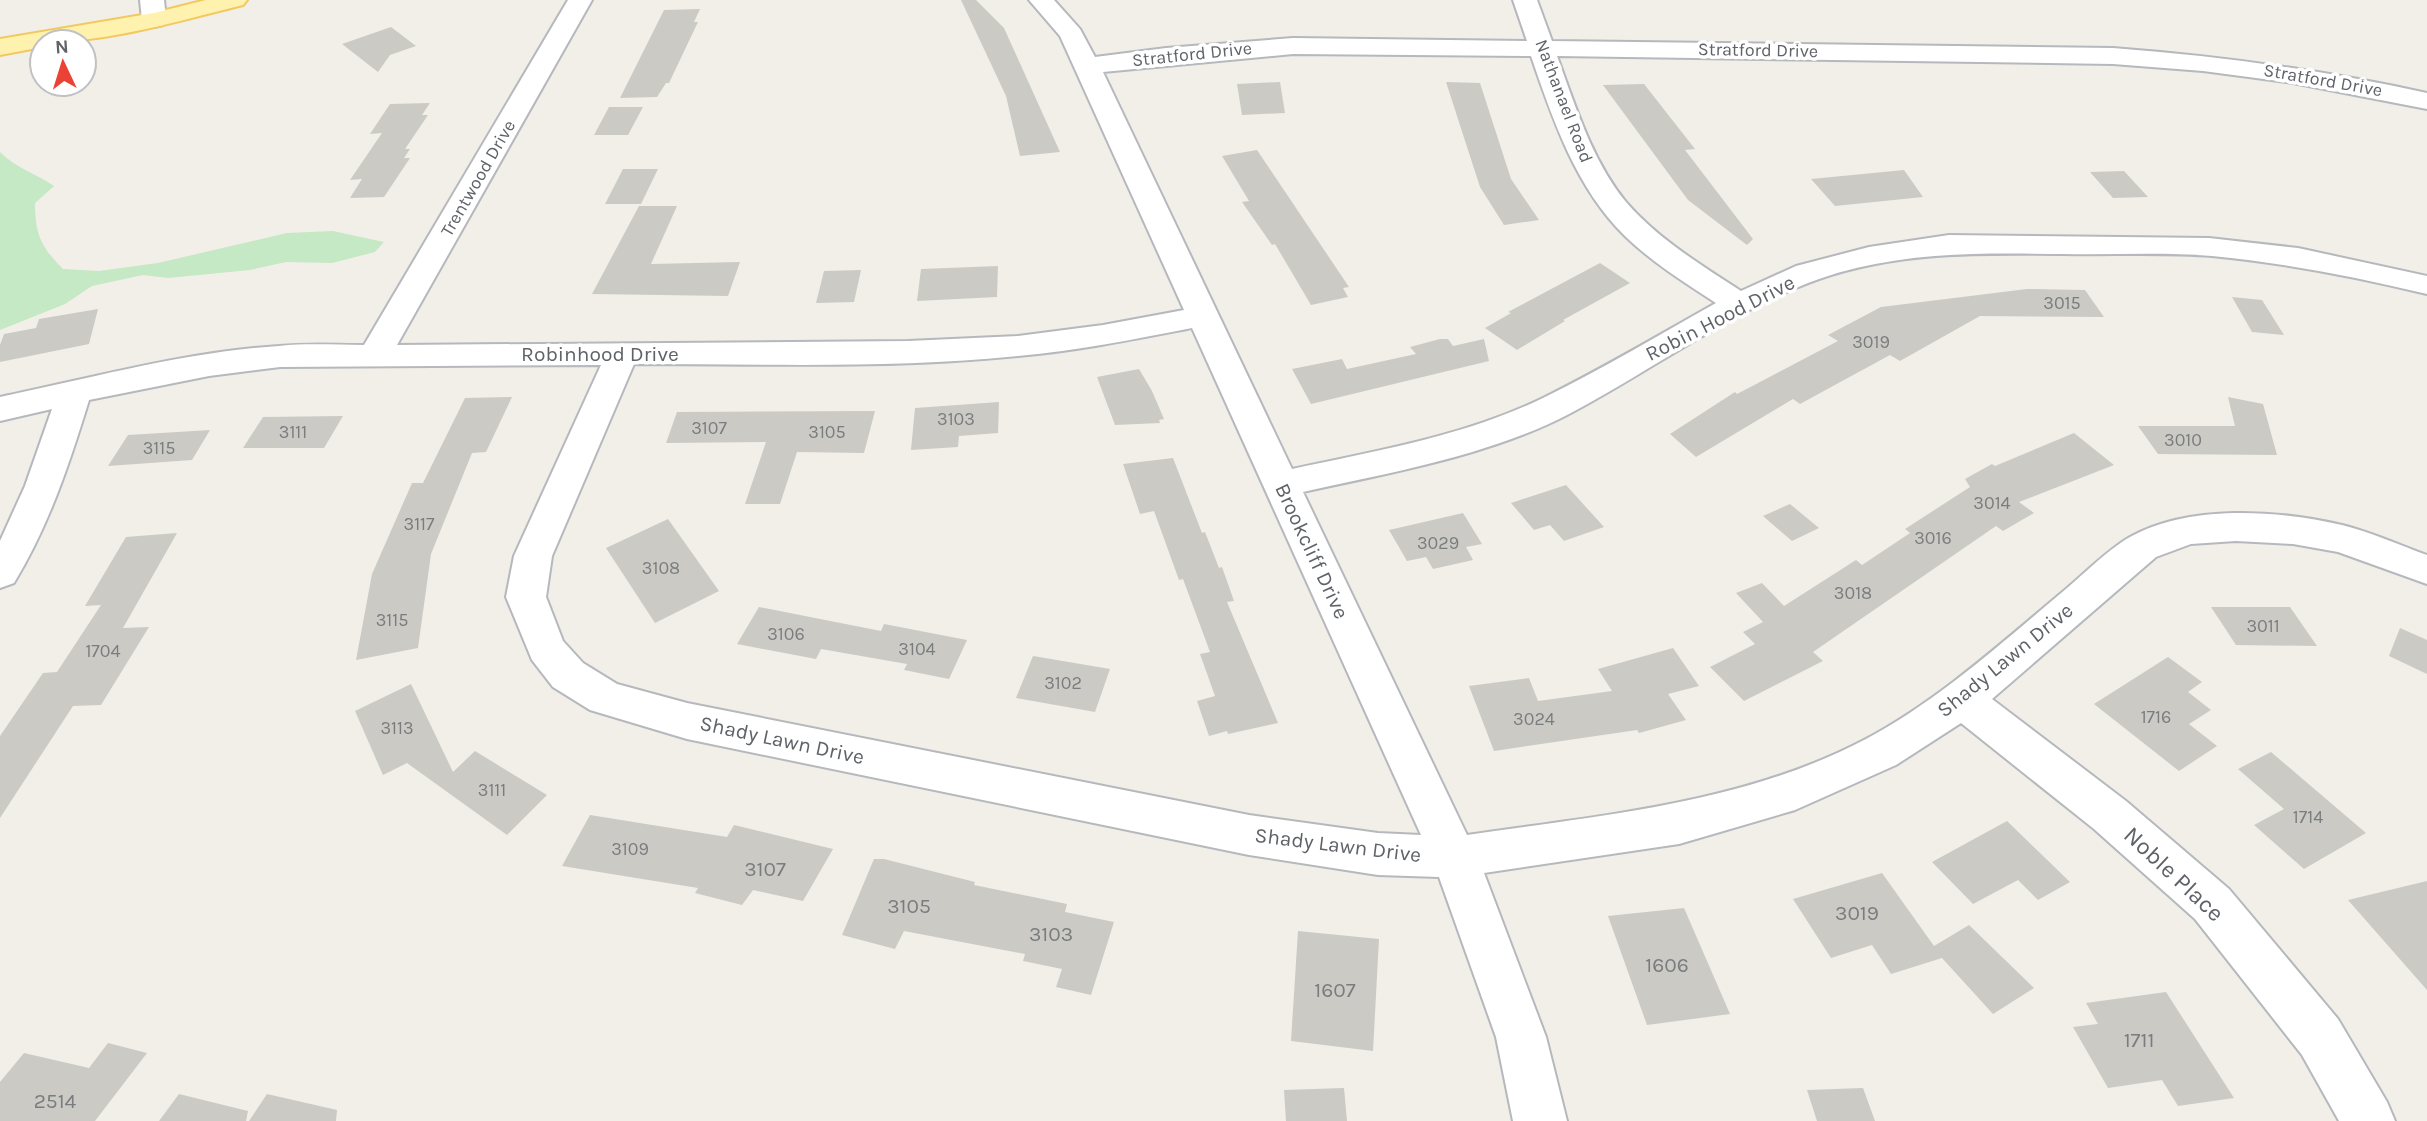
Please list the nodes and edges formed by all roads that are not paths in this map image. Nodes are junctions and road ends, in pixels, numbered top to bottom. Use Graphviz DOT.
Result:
graph roads {
  1 [pos="235,0"];
  2 [pos="580,0"];
  3 [pos="1041,0"];
  4 [pos="1525,0"];
  5 [pos="153,10"];
  6 [pos="0,47"];
  7 [pos="1542,48"];
  8 [pos="1087,66"];
  9 [pos="2427,101"];
  10 [pos="2427,285"];
  11 [pos="1739,304"];
  12 [pos="1203,316"];
  13 [pos="622,354"];
  14 [pos="375,355"];
  15 [pos="74,393"];
  16 [pos="0,410"];
  17 [pos="1282,484"];
  18 [pos="2427,570"];
  19 [pos="0,573"];
  20 [pos="1962,700"];
  21 [pos="1454,857"];
  22 [pos="1539,1121"];
  23 [pos="2368,1121"];
  1 -- 5 [label="main road"];
  2 -- 14 [label="street, Trentwood Drive"];
  3 -- 8 [label="street, Brookcliff Drive"];
  4 -- 7 [label="street, Nathanael Road"];
  5 -- 6 [label="main road"];
  7 -- 8 [label="street, Stratford Drive"];
  7 -- 9 [label="street, Stratford Drive"];
  7 -- 11 [label="street, Nathanael Road"];
  8 -- 12 [label="street, Brookcliff Drive"];
  10 -- 11 [label="street, Robin Hood Drive"];
  11 -- 17 [label="street, Robin Hood Drive"];
  12 -- 13 [label="street, Robinhood Drive"];
  12 -- 17 [label="street, Brookcliff Drive"];
  13 -- 14 [label="street, Robinhood Drive"];
  13 -- 21 [label="street, Shady Lawn Drive"];
  14 -- 15 [label="street, Robinhood Drive"];
  15 -- 16 [label="street, Robinhood Drive"];
  15 -- 19 [label="street"];
  17 -- 21 [label="street, Brookcliff Drive"];
  18 -- 20 [label="street, Shady Lawn Drive"];
  20 -- 21 [label="street, Shady Lawn Drive"];
  20 -- 23 [label="street, Noble Place"];
  21 -- 22 [label="street, Brookcliff Drive"];
}
